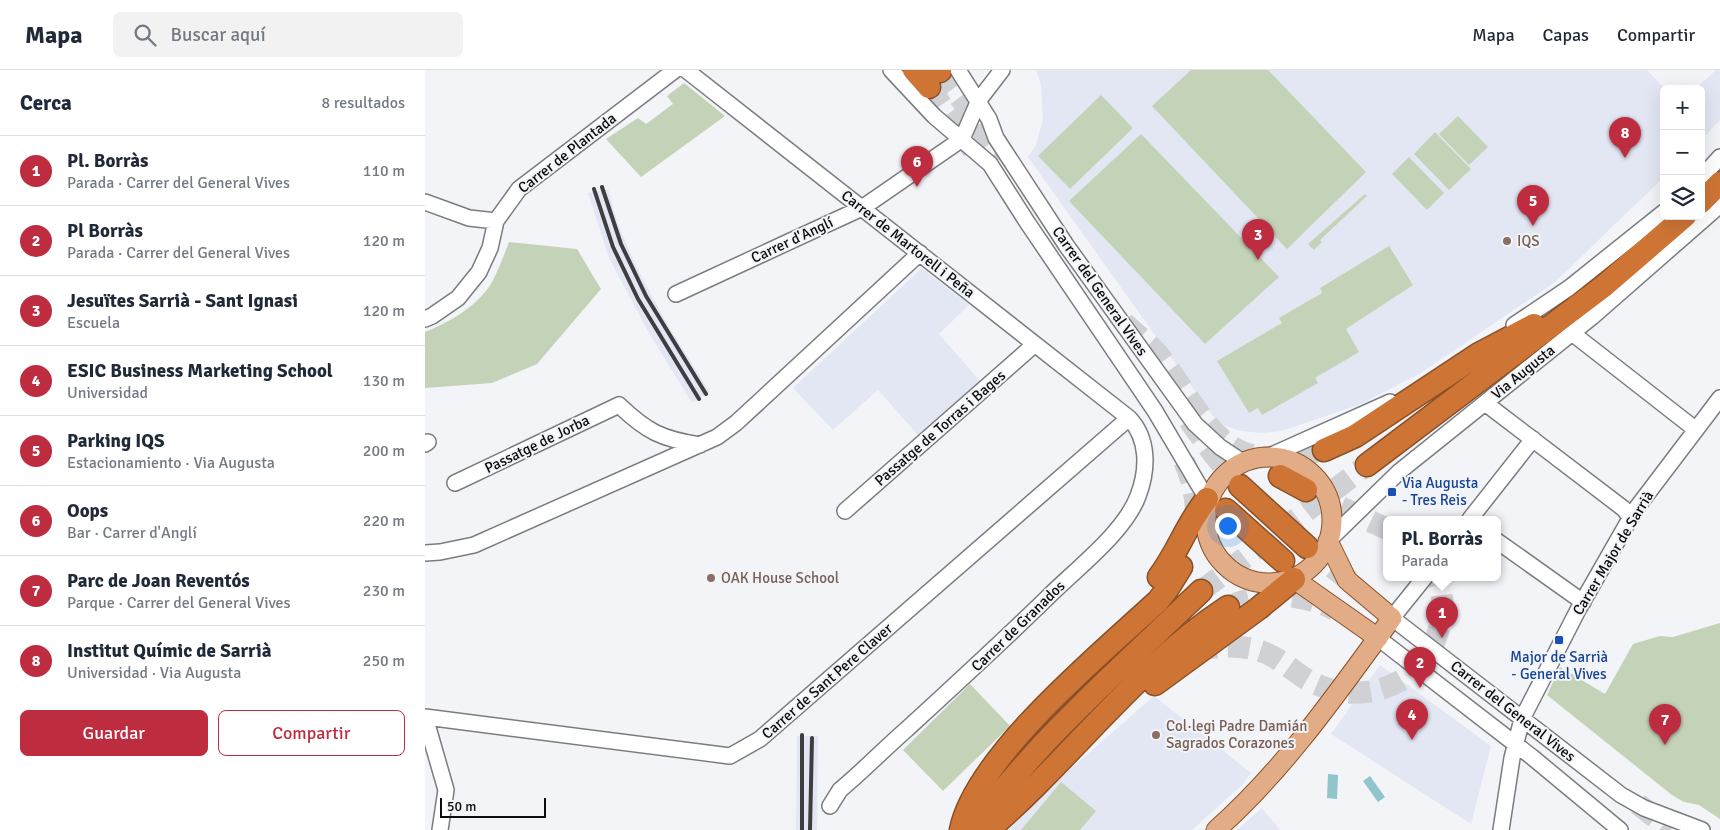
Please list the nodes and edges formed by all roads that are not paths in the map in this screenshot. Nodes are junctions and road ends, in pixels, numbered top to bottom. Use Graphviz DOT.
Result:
graph roads {
  1 [pos="675,70"];
  2 [pos="687,70"];
  3 [pos="891,70"];
  4 [pos="914,70"];
  5 [pos="1002,70"];
  6 [pos="942,75"];
  7 [pos="979,100"];
  8 [pos="962,139"];
  9 [pos="1720,158"];
  10 [pos="1704,175"];
  11 [pos="1720,184"];
  12 [pos="1705,198"];
  13 [pos="425,202"];
  14 [pos="1720,205"];
  15 [pos="862,208"];
  16 [pos="1660,215"];
  17 [pos="1680,220"];
  18 [pos="496,221"];
  19 [pos="920,253"];
  20 [pos="676,294"];
  21 [pos="1574,308"];
  22 [pos="425,319"];
  23 [pos="1572,333"];
  24 [pos="1035,344"];
  25 [pos="1720,398"];
  26 [pos="1485,403"];
  27 [pos="1129,418"];
  28 [pos="1695,429"];
  29 [pos="1533,439"];
  30 [pos="700,445"];
  31 [pos="1324,450"];
  32 [pos="1265,458"];
  33 [pos="1244,463"];
  34 [pos="1367,465"];
  35 [pos="1279,476"];
  36 [pos="455,483"];
  37 [pos="1240,486"];
  38 [pos="1306,490"];
  39 [pos="1217,505"];
  40 [pos="845,511"];
  41 [pos="1472,516"];
  42 [pos="1630,517"];
  43 [pos="1317,544"];
  44 [pos="1501,544"];
  45 [pos="425,553"];
  46 [pos="1181,567"];
  47 [pos="1288,570"];
  48 [pos="1422,581"];
  49 [pos="1201,591"];
  50 [pos="1583,602"];
  51 [pos="1228,607"];
  52 [pos="1392,618"];
  53 [pos="1378,638"];
  54 [pos="1184,653"];
  55 [pos="1157,664"];
  56 [pos="1066,687"];
  57 [pos="425,717"];
  58 [pos="1522,719"];
  59 [pos="1515,744"];
  60 [pos="1041,779"];
  61 [pos="830,806"];
  62 [pos="440,830"];
  63 [pos="961,830"];
  64 [pos="972,830"];
  65 [pos="988,830"];
  66 [pos="1217,830"];
  67 [pos="1501,830"];
  68 [pos="1620,830"];
  69 [pos="1702,830"];
  1 -- 18 [label="street, Carrer de Plantada"];
  2 -- 15 [label="street, Carrer de Martorell i Peña"];
  3 -- 8 [label="street, Carrer del General Vives"];
  4 -- 6 [label="highway"];
  5 -- 7 [label="street"];
  6 -- 7 [label="street, Carrer del General Vives"];
  7 -- 8 [label="street"];
  7 -- 33 [label="street, Carrer del General Vives"];
  8 -- 15 [label="street, Carrer d'Anglí"];
  8 -- 39 [label="street, Carrer del General Vives"];
  9 -- 10 [label="street"];
  11 -- 12 [label="highway"];
  13 -- 18 [label="street"];
  14 -- 23 [label="street, Via Augusta"];
  15 -- 19 [label="street, Carrer de Martorell i Peña"];
  15 -- 20 [label="street, Carrer d'Anglí"];
  16 -- 32 [label="street"];
  17 -- 21 [label="highway"];
  18 -- 22 [label="street, Carrer de Plantada"];
  19 -- 24 [label="street, Carrer de Martorell i Peña"];
  19 -- 30 [label="street"];
  21 -- 31 [label="highway"];
  21 -- 34 [label="highway"];
  23 -- 26 [label="street, Via Augusta"];
  23 -- 28 [label="street"];
  24 -- 27 [label="street, Carrer de Martorell i Peña"];
  24 -- 40 [label="street, Passatge de Torras i Bages"];
  25 -- 28 [label="street, Carrer Major de Sarrià"];
  26 -- 29 [label="street"];
  26 -- 43 [label="street, Via Augusta"];
  27 -- 57 [label="street, Carrer de Sant Pere Claver"];
  27 -- 61 [label="street, Carrer de Granados"];
  28 -- 42 [label="street, Carrer Major de Sarrià"];
  29 -- 41 [label="street"];
  29 -- 42 [label="street"];
  30 -- 36 [label="street, Passatge de Jorba"];
  30 -- 45 [label="street"];
  32 -- 33 [label="main road"];
  32 -- 43 [label="main road"];
  33 -- 39 [label="main road"];
  35 -- 38 [label="highway"];
  37 -- 43 [label="highway"];
  39 -- 47 [label="highway"];
  39 -- 47 [label="main road"];
  39 -- 56 [label="highway"];
  42 -- 50 [label="street, Carrer Major de Sarrià"];
  43 -- 47 [label="main road"];
  43 -- 52 [label="main road, Carrer del General Vives"];
  44 -- 50 [label="street"];
  46 -- 56 [label="highway"];
  47 -- 53 [label="main road, Carrer del General Vives"];
  47 -- 60 [label="highway"];
  48 -- 52 [label="street"];
  49 -- 64 [label="highway"];
  50 -- 58 [label="street, Carrer Major de Sarrià"];
  51 -- 55 [label="highway"];
  52 -- 53 [label="main road"];
  52 -- 58 [label="street, Carrer del General Vives"];
  53 -- 59 [label="street, Carrer del General Vives"];
  53 -- 66 [label="main road"];
  54 -- 55 [label="highway"];
  55 -- 60 [label="highway"];
  56 -- 63 [label="highway"];
  57 -- 62 [label="street"];
  58 -- 59 [label="street, Carrer Major de Sarrià"];
  58 -- 69 [label="street, Carrer del General Vives"];
  59 -- 67 [label="street, Carrer Major de Sarrià"];
  59 -- 68 [label="street, Carrer del General Vives"];
  60 -- 65 [label="highway"];
}
